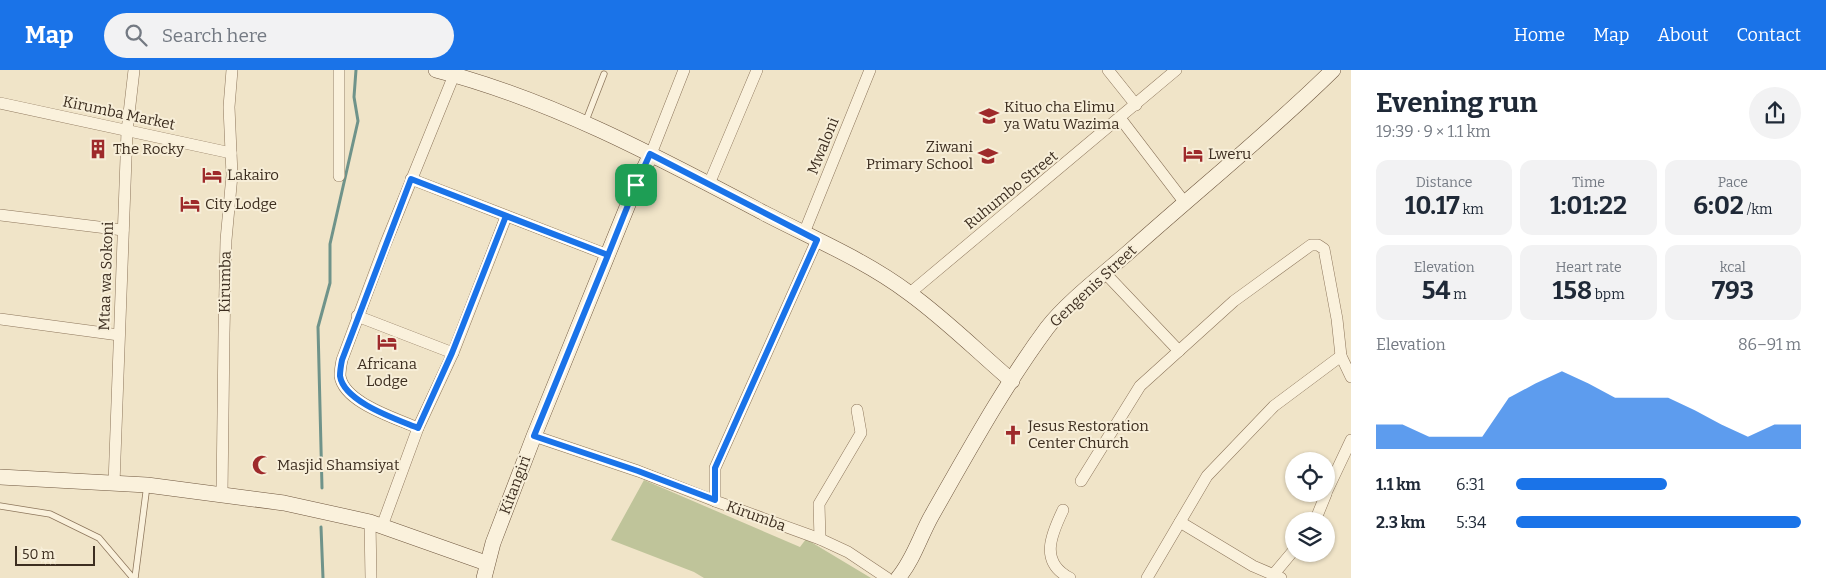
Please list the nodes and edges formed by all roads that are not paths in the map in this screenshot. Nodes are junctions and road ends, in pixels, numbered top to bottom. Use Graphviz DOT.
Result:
graph roads {
  1 [pos="134,70"];
  2 [pos="232,70"];
  3 [pos="339,70"];
  4 [pos="436,70"];
  5 [pos="684,70"];
  6 [pos="757,70"];
  7 [pos="870,70"];
  8 [pos="1108,70"];
  9 [pos="1176,70"];
  10 [pos="1333,70"];
  11 [pos="604,74"];
  12 [pos="454,75"];
  13 [pos="0,103"];
  14 [pos="1136,105"];
  15 [pos="1120,118"];
  16 [pos="585,123"];
  17 [pos="127,131"];
  18 [pos="231,153"];
  19 [pos="650,154"];
  20 [pos="339,176"];
  21 [pos="411,179"];
  22 [pos="709,184"];
  23 [pos="1184,203"];
  24 [pos="0,215"];
  25 [pos="506,216"];
  26 [pos="123,230"];
  27 [pos="810,237"];
  28 [pos="608,255"];
  29 [pos="1105,273"];
  30 [pos="910,293"];
  31 [pos="357,316"];
  32 [pos="0,319"];
  33 [pos="119,335"];
  34 [pos="1178,351"];
  35 [pos="452,353"];
  36 [pos="1341,356"];
  37 [pos="1351,377"];
  38 [pos="1012,381"];
  39 [pos="857,410"];
  40 [pos="418,428"];
  41 [pos="534,436"];
  42 [pos="1351,440"];
  43 [pos="1335,474"];
  44 [pos="0,477"];
  45 [pos="1081,481"];
  46 [pos="114,484"];
  47 [pos="146,485"];
  48 [pos="222,494"];
  49 [pos="715,500"];
  50 [pos="0,506"];
  51 [pos="1063,510"];
  52 [pos="1180,522"];
  53 [pos="376,524"];
  54 [pos="820,539"];
  55 [pos="1286,562"];
  56 [pos="485,571"];
  57 [pos="1277,576"];
  58 [pos="134,578"];
  59 [pos="371,578"];
  60 [pos="887,578"];
  61 [pos="898,578"];
  62 [pos="1070,578"];
  63 [pos="1147,578"];
  1 -- 17 [label="street, Mtaa wa Sokoni"];
  2 -- 18 [label="street, Kirumba"];
  3 -- 20 [label="street"];
  4 -- 12 [label="street"];
  5 -- 19 [label="street"];
  6 -- 22 [label="street"];
  7 -- 27 [label="street, Mwaloni"];
  8 -- 14 [label="street"];
  9 -- 14 [label="street, Ruhumbo Street"];
  10 -- 23 [label="street, Gengenis Street"];
  11 -- 16 [label="lane"];
  12 -- 16 [label="street"];
  12 -- 21 [label="street"];
  13 -- 17 [label="street, Kirumba Market"];
  14 -- 15 [label="street, Ruhumbo Street"];
  15 -- 23 [label="street"];
  15 -- 30 [label="street, Ruhumbo Street"];
  16 -- 19 [label="street"];
  17 -- 18 [label="street, Kirumba Market"];
  17 -- 26 [label="street, Mtaa wa Sokoni"];
  18 -- 48 [label="street, Kirumba"];
  19 -- 22 [label="street"];
  19 -- 28 [label="street, Kitangiri"];
  21 -- 25 [label="street"];
  21 -- 31 [label="street"];
  22 -- 27 [label="street"];
  23 -- 29 [label="street, Gengenis Street"];
  24 -- 26 [label="street"];
  25 -- 28 [label="street"];
  25 -- 35 [label="street"];
  26 -- 33 [label="street, Mtaa wa Sokoni"];
  27 -- 30 [label="street"];
  27 -- 49 [label="street, Kirumba"];
  28 -- 41 [label="street, Kitangiri"];
  29 -- 34 [label="street"];
  29 -- 38 [label="street, Gengenis Street"];
  30 -- 38 [label="street"];
  31 -- 35 [label="street"];
  31 -- 40 [label="street"];
  32 -- 33 [label="street"];
  33 -- 46 [label="street, Mtaa wa Sokoni"];
  34 -- 36 [label="street"];
  34 -- 45 [label="street"];
  35 -- 40 [label="street"];
  36 -- 37 [label="street"];
  36 -- 52 [label="street"];
  38 -- 61 [label="street, Gengenis Street"];
  39 -- 54 [label="street"];
  40 -- 53 [label="street"];
  41 -- 49 [label="street"];
  41 -- 56 [label="street, Kitangiri"];
  42 -- 43 [label="street"];
  44 -- 46 [label="street"];
  46 -- 47 [label="street"];
  47 -- 48 [label="street"];
  47 -- 58 [label="lane"];
  48 -- 53 [label="street"];
  49 -- 54 [label="street, Kirumba"];
  50 -- 58 [label="lane"];
  51 -- 62 [label="street"];
  52 -- 57 [label="street"];
  52 -- 63 [label="street"];
  53 -- 56 [label="street"];
  53 -- 59 [label="street"];
  54 -- 60 [label="street, Kirumba"];
  55 -- 57 [label="street"];
}
